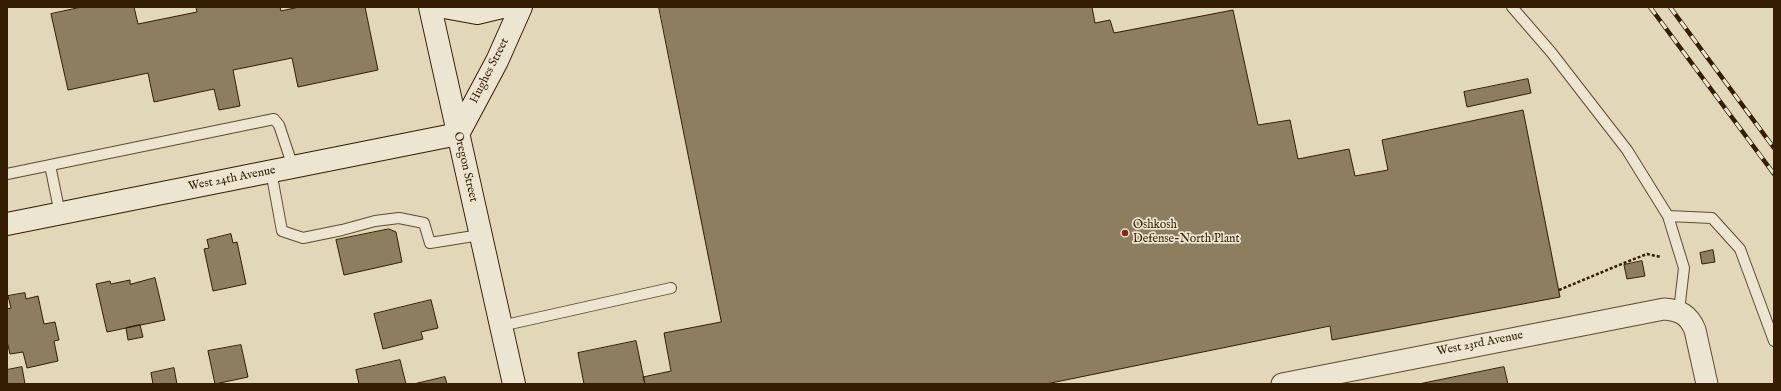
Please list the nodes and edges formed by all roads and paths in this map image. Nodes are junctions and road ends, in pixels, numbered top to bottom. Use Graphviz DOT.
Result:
graph roads {
  1 [pos="430,7"];
  2 [pos="444,7"];
  3 [pos="502,7"];
  4 [pos="520,7"];
  5 [pos="1512,7"];
  6 [pos="458,134"];
  7 [pos="50,165"];
  8 [pos="293,167"];
  9 [pos="271,172"];
  10 [pos="7,174"];
  11 [pos="60,214"];
  12 [pos="1668,216"];
  13 [pos="7,224"];
  14 [pos="480,235"];
  15 [pos="1681,260"];
  16 [pos="671,288"];
  17 [pos="1559,290"];
  18 [pos="1679,311"];
  19 [pos="501,326"];
  20 [pos="1774,341"];
  21 [pos="1308,381"];
  22 [pos="514,384"];
  23 [pos="1282,384"];
  24 [pos="1707,384"];
  1 -- 6 [label="street, Oregon Street"];
  2 -- 3 [label="street"];
  4 -- 6 [label="street, Hughes Street"];
  5 -- 12 [label="lane"];
  6 -- 8 [label="street, West 24th Avenue"];
  6 -- 14 [label="street, Oregon Street"];
  7 -- 8 [label="lane"];
  7 -- 10 [label="lane"];
  7 -- 11 [label="lane"];
  8 -- 9 [label="street, West 24th Avenue"];
  9 -- 11 [label="street, West 24th Avenue"];
  9 -- 14 [label="lane"];
  11 -- 13 [label="street, West 24th Avenue"];
  12 -- 15 [label="lane"];
  12 -- 20 [label="lane"];
  14 -- 19 [label="street, Oregon Street"];
  15 -- 17 [label="path"];
  15 -- 18 [label="lane"];
  16 -- 19 [label="lane"];
  18 -- 21 [label="street, West 23rd Avenue"];
  18 -- 24 [label="street"];
  19 -- 22 [label="street, Oregon Street"];
  21 -- 23 [label="street, West 23rd Avenue"];
}
